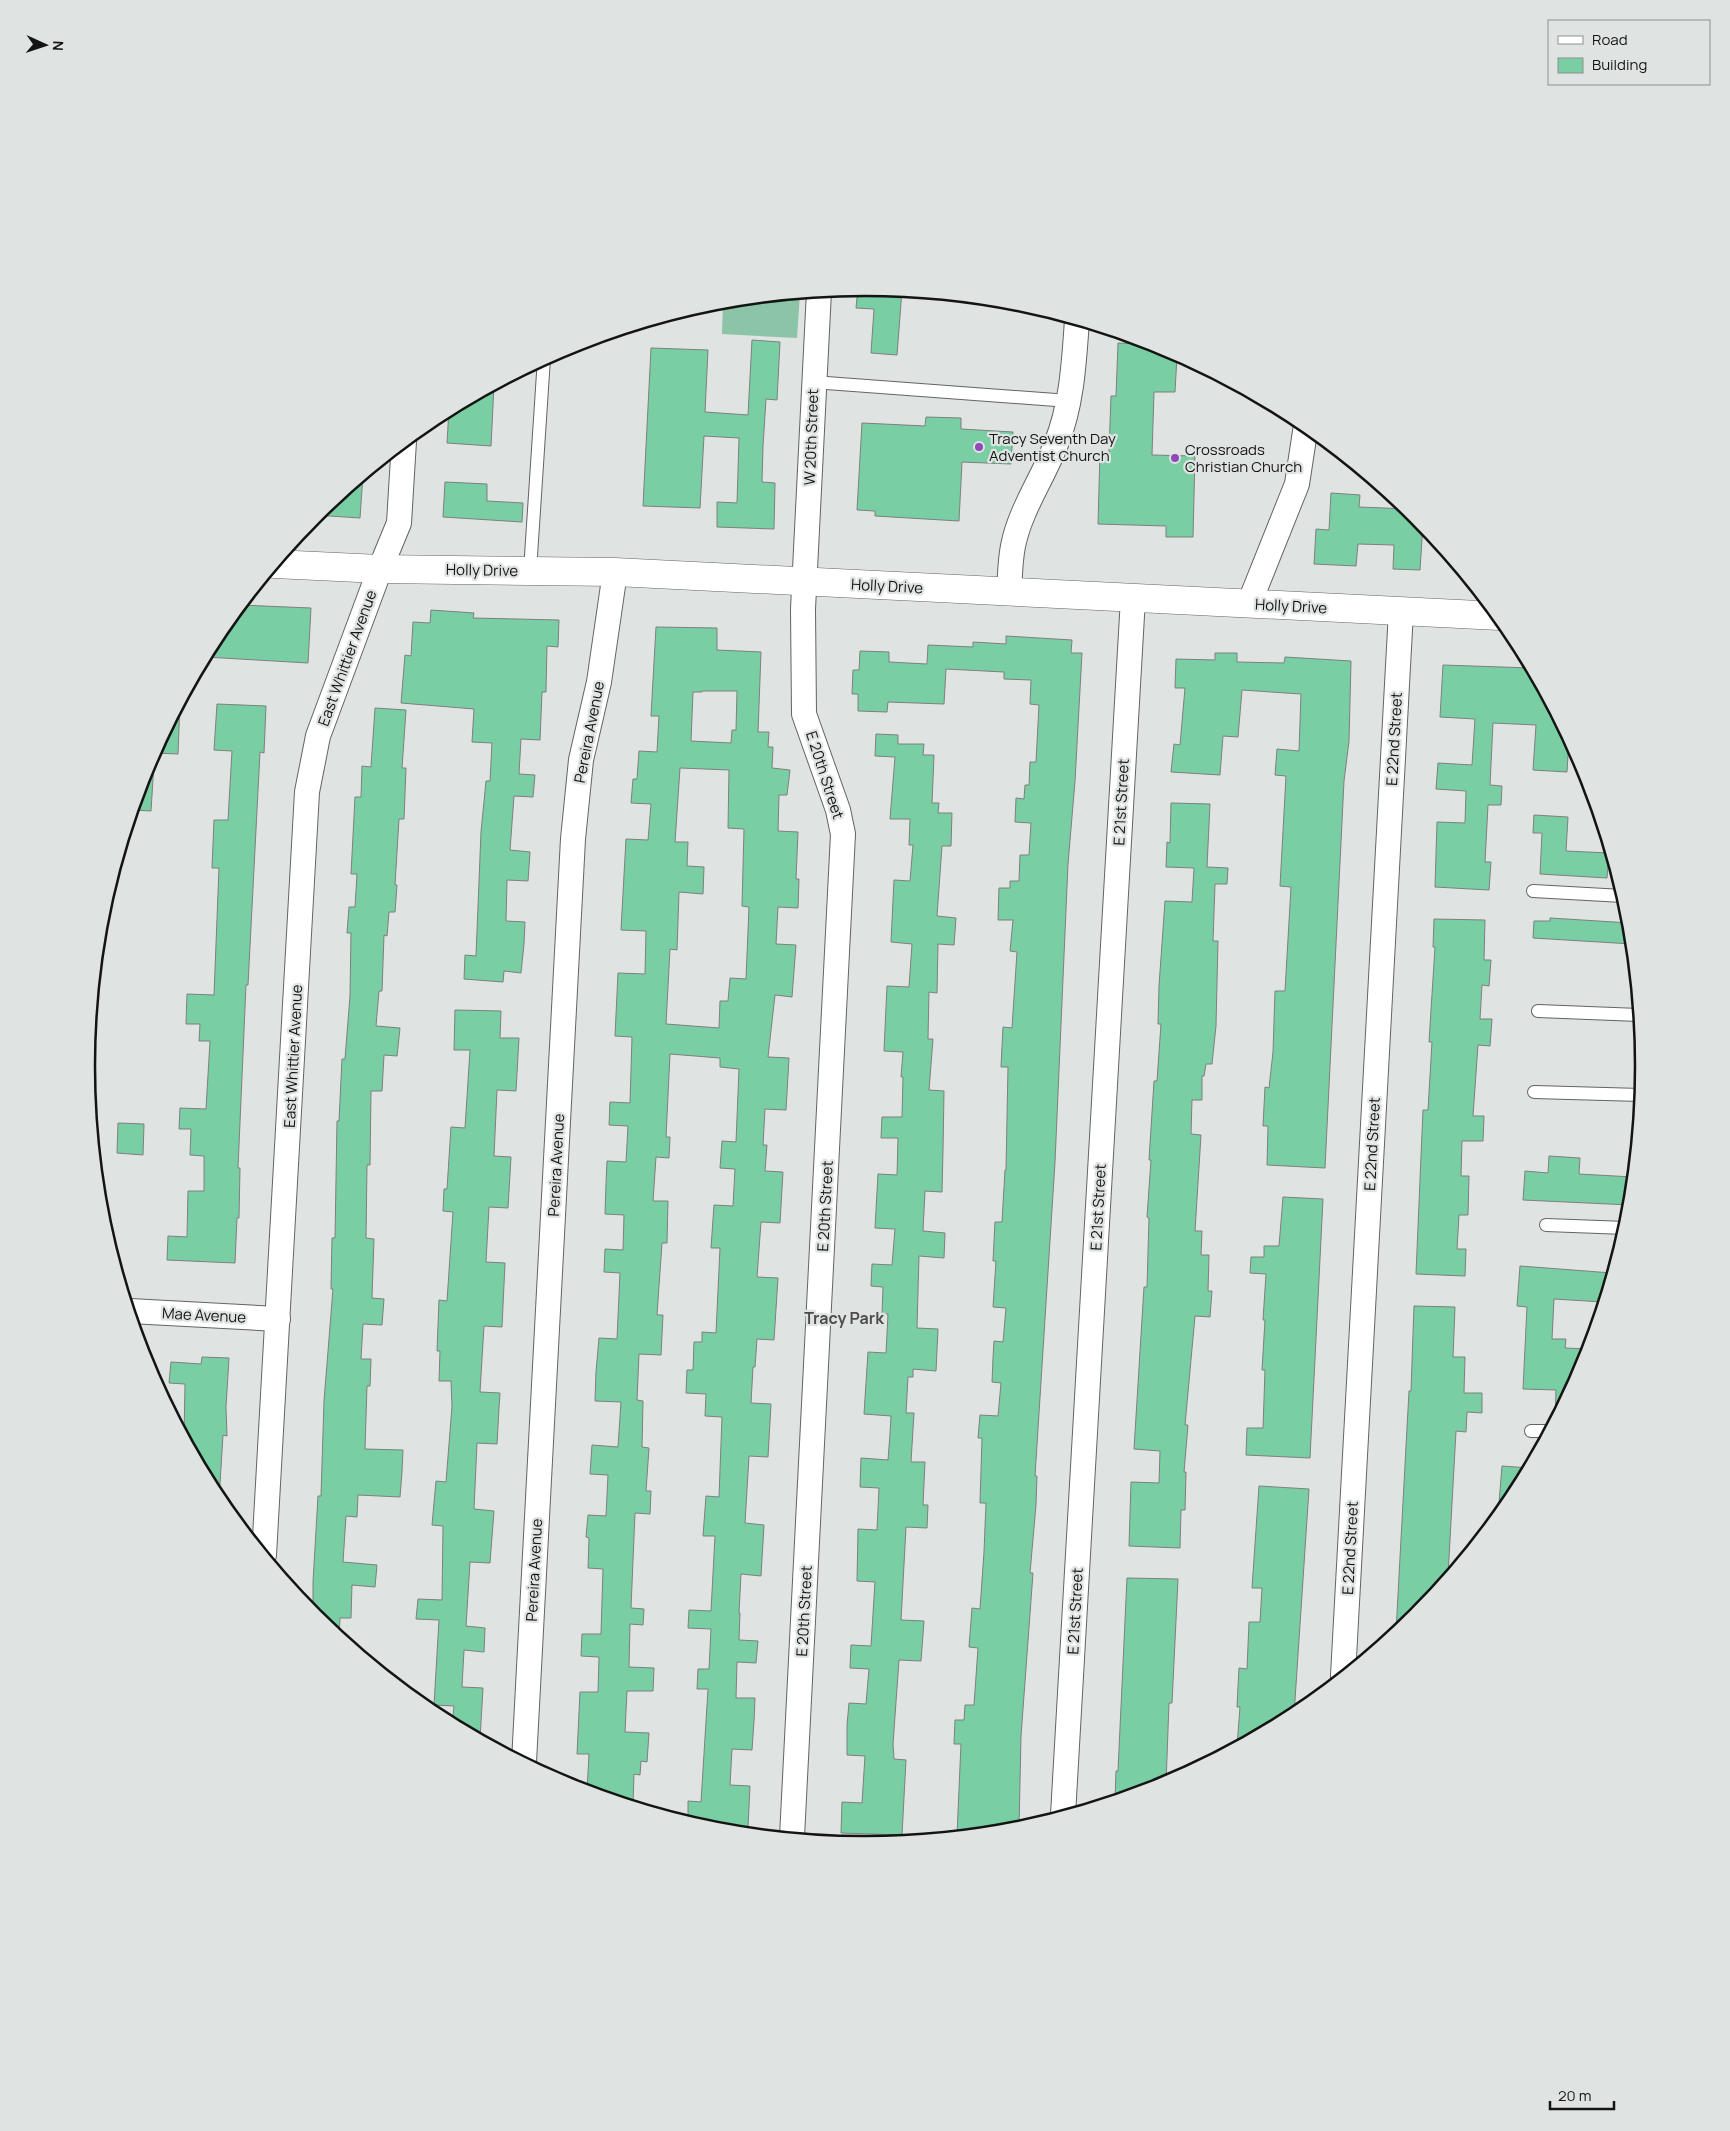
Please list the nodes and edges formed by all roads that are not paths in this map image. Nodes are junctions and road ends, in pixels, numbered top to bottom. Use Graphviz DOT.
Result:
graph roads {
  1 [pos="819,297"];
  2 [pos="1076,325"];
  3 [pos="543,366"];
  4 [pos="813,382"];
  5 [pos="1069,401"];
  6 [pos="1305,434"];
  7 [pos="403,450"];
  8 [pos="281,564"];
  9 [pos="380,569"];
  10 [pos="530,571"];
  11 [pos="614,572"];
  12 [pos="805,582"];
  13 [pos="1009,592"];
  14 [pos="1133,598"];
  15 [pos="1250,604"];
  16 [pos="1401,611"];
  17 [pos="1489,615"];
  18 [pos="1533,891"];
  19 [pos="1616,896"];
  20 [pos="1538,1011"];
  21 [pos="1633,1015"];
  22 [pos="1534,1092"];
  23 [pos="1634,1095"];
  24 [pos="1546,1225"];
  25 [pos="1617,1228"];
  26 [pos="135,1311"];
  27 [pos="278,1319"];
  28 [pos="1531,1431"];
  29 [pos="1542,1431"];
  30 [pos="264,1547"];
  31 [pos="1343,1668"];
  32 [pos="524,1756"];
  33 [pos="1063,1809"];
  34 [pos="792,1832"];
  1 -- 4 [label="street, W 20th Street"];
  2 -- 5 [label="street"];
  3 -- 10 [label="lane"];
  4 -- 5 [label="lane"];
  4 -- 12 [label="street, W 20th Street"];
  5 -- 13 [label="street"];
  6 -- 15 [label="street"];
  7 -- 9 [label="street, East Whittier Avenue"];
  8 -- 9 [label="street, Holly Drive"];
  9 -- 10 [label="street, Holly Drive"];
  9 -- 27 [label="street, East Whittier Avenue"];
  10 -- 11 [label="street, Holly Drive"];
  11 -- 12 [label="street, Holly Drive"];
  11 -- 32 [label="street, Pereira Avenue"];
  12 -- 13 [label="street, Holly Drive"];
  12 -- 34 [label="street, E 20th Street"];
  13 -- 14 [label="street, Holly Drive"];
  14 -- 15 [label="street, Holly Drive"];
  14 -- 33 [label="street, E 21st Street"];
  15 -- 16 [label="street, Holly Drive"];
  16 -- 17 [label="street, Holly Drive"];
  16 -- 31 [label="street, E 22nd Street"];
  18 -- 19 [label="lane"];
  20 -- 21 [label="lane"];
  22 -- 23 [label="lane"];
  24 -- 25 [label="lane"];
  26 -- 27 [label="street, Mae Avenue"];
  27 -- 30 [label="street, East Whittier Avenue"];
  28 -- 29 [label="lane"];
}
